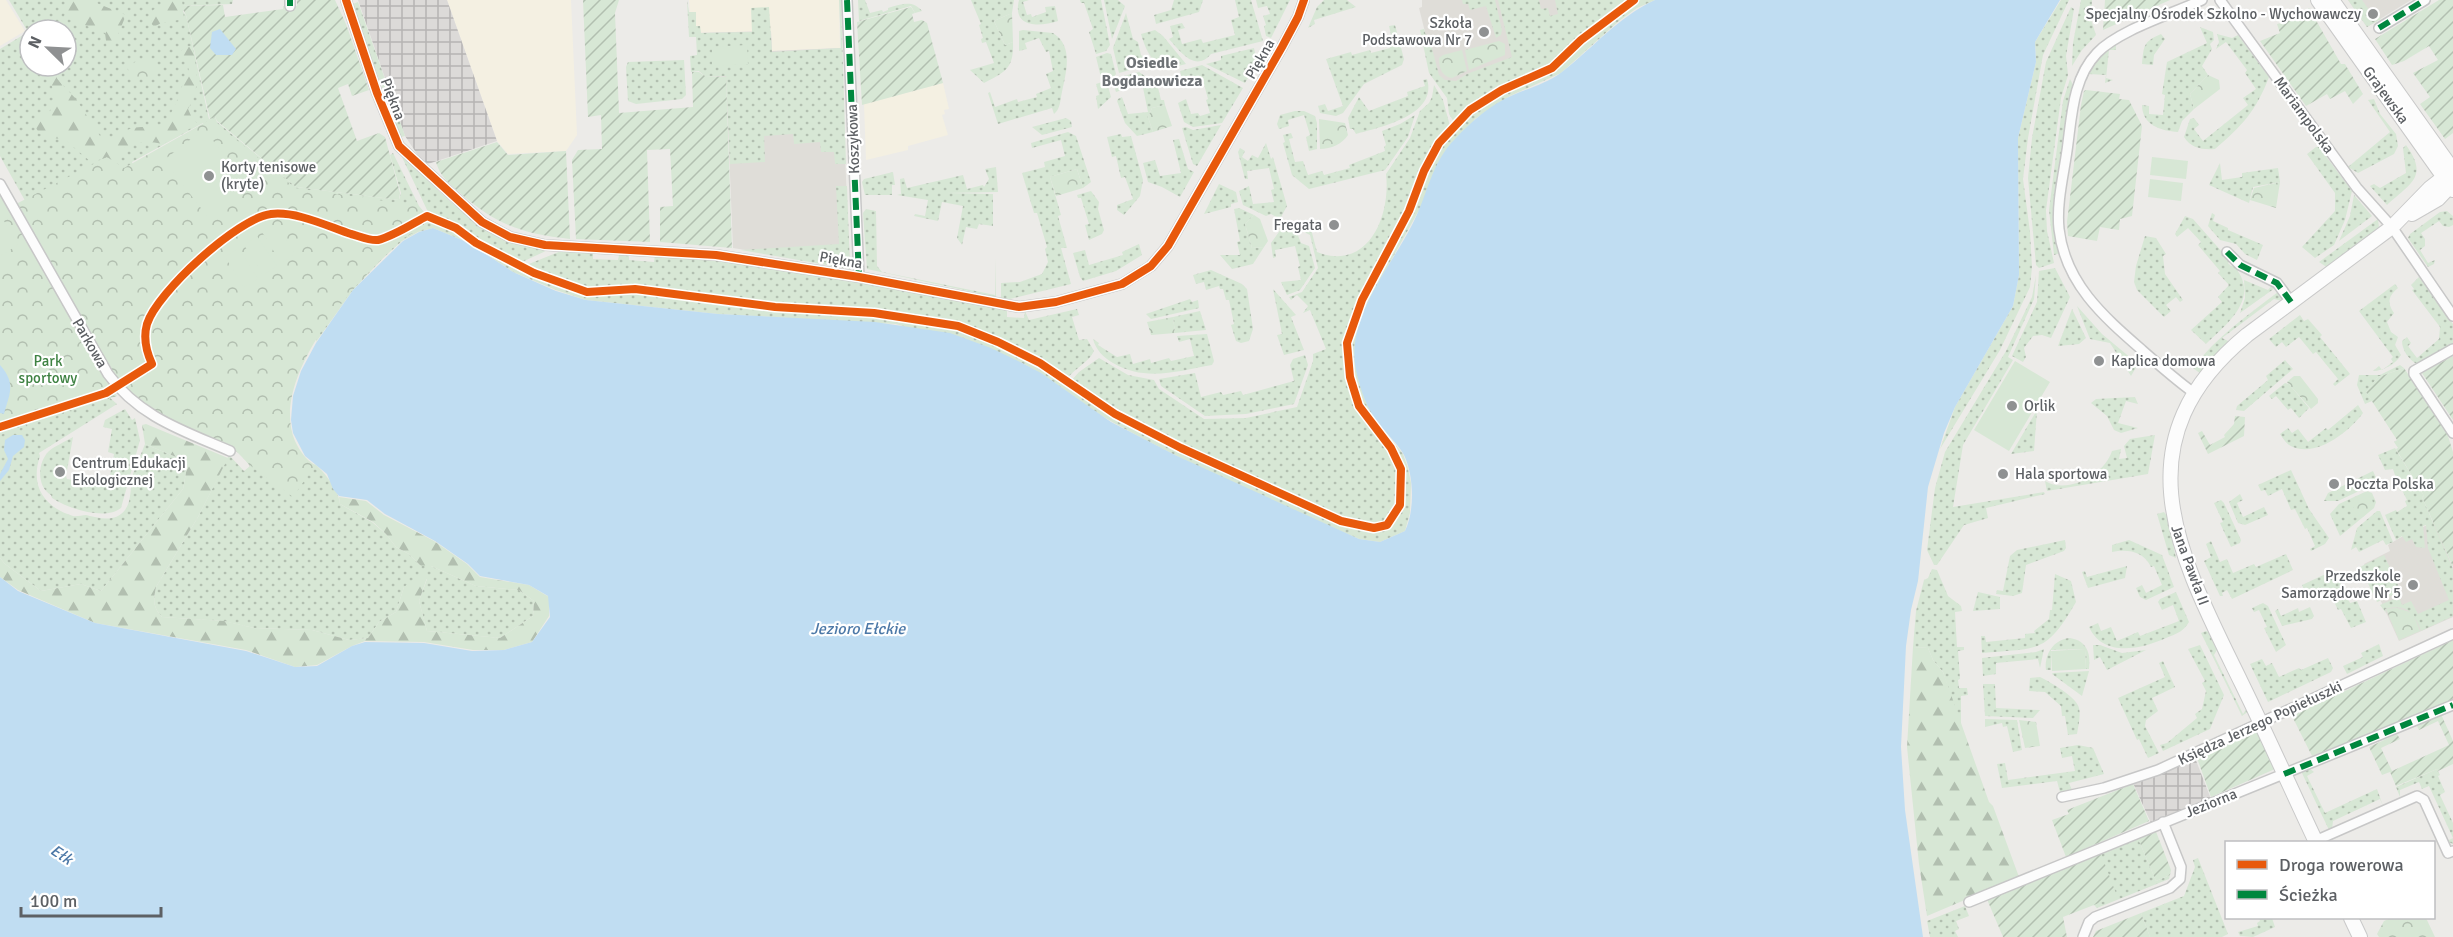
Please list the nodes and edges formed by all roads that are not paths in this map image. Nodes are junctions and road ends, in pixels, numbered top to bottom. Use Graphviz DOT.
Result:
graph roads {
  1 [pos="346,0"];
  2 [pos="847,0"];
  3 [pos="1304,0"];
  4 [pos="2202,0"];
  5 [pos="2220,0"];
  6 [pos="2318,0"];
  7 [pos="2332,0"];
  8 [pos="2425,0"];
  9 [pos="2379,28"];
  10 [pos="2451,181"];
  11 [pos="0,184"];
  12 [pos="2396,224"];
  13 [pos="2227,252"];
  14 [pos="859,277"];
  15 [pos="2291,302"];
  16 [pos="2453,316"];
  17 [pos="2453,349"];
  18 [pos="2194,393"];
  19 [pos="2453,434"];
  20 [pos="230,451"];
  21 [pos="2453,634"];
  22 [pos="2453,705"];
  23 [pos="2261,722"];
  24 [pos="2284,774"];
  25 [pos="2062,797"];
  26 [pos="2163,822"];
  27 [pos="2315,841"];
  28 [pos="2317,841"];
  29 [pos="2453,851"];
  30 [pos="1969,902"];
  31 [pos="2351,919"];
  32 [pos="2083,937"];
  33 [pos="2360,937"];
  1 -- 14 [label="street, Piękna"];
  2 -- 14 [label="street, Koszykowa"];
  3 -- 14 [label="street, Piękna"];
  4 -- 18 [label="street"];
  5 -- 12 [label="street, Mariampolska"];
  6 -- 10 [label="street, Grajewska"];
  7 -- 10 [label="street, Grajewska"];
  8 -- 9 [label="street"];
  10 -- 12 [label="street, Jana Pawła II"];
  11 -- 20 [label="street, Parkowa"];
  12 -- 15 [label="street, Jana Pawła II"];
  12 -- 16 [label="street, Mariampolska"];
  13 -- 15 [label="street"];
  15 -- 18 [label="street, Jana Pawła II"];
  17 -- 19 [label="street"];
  18 -- 23 [label="street, Jana Pawła II"];
  21 -- 23 [label="street, Księdza Jerzego Popiełuszki"];
  22 -- 24 [label="street, Jeziorna"];
  23 -- 24 [label="street, Jana Pawła II"];
  23 -- 25 [label="street, Księdza Jerzego Popiełuszki"];
  24 -- 26 [label="street, Jeziorna"];
  24 -- 27 [label="street, Jana Pawła II"];
  26 -- 30 [label="street, Jeziorna"];
  26 -- 32 [label="street"];
  28 -- 29 [label="street"];
  31 -- 33 [label="street"];
}
